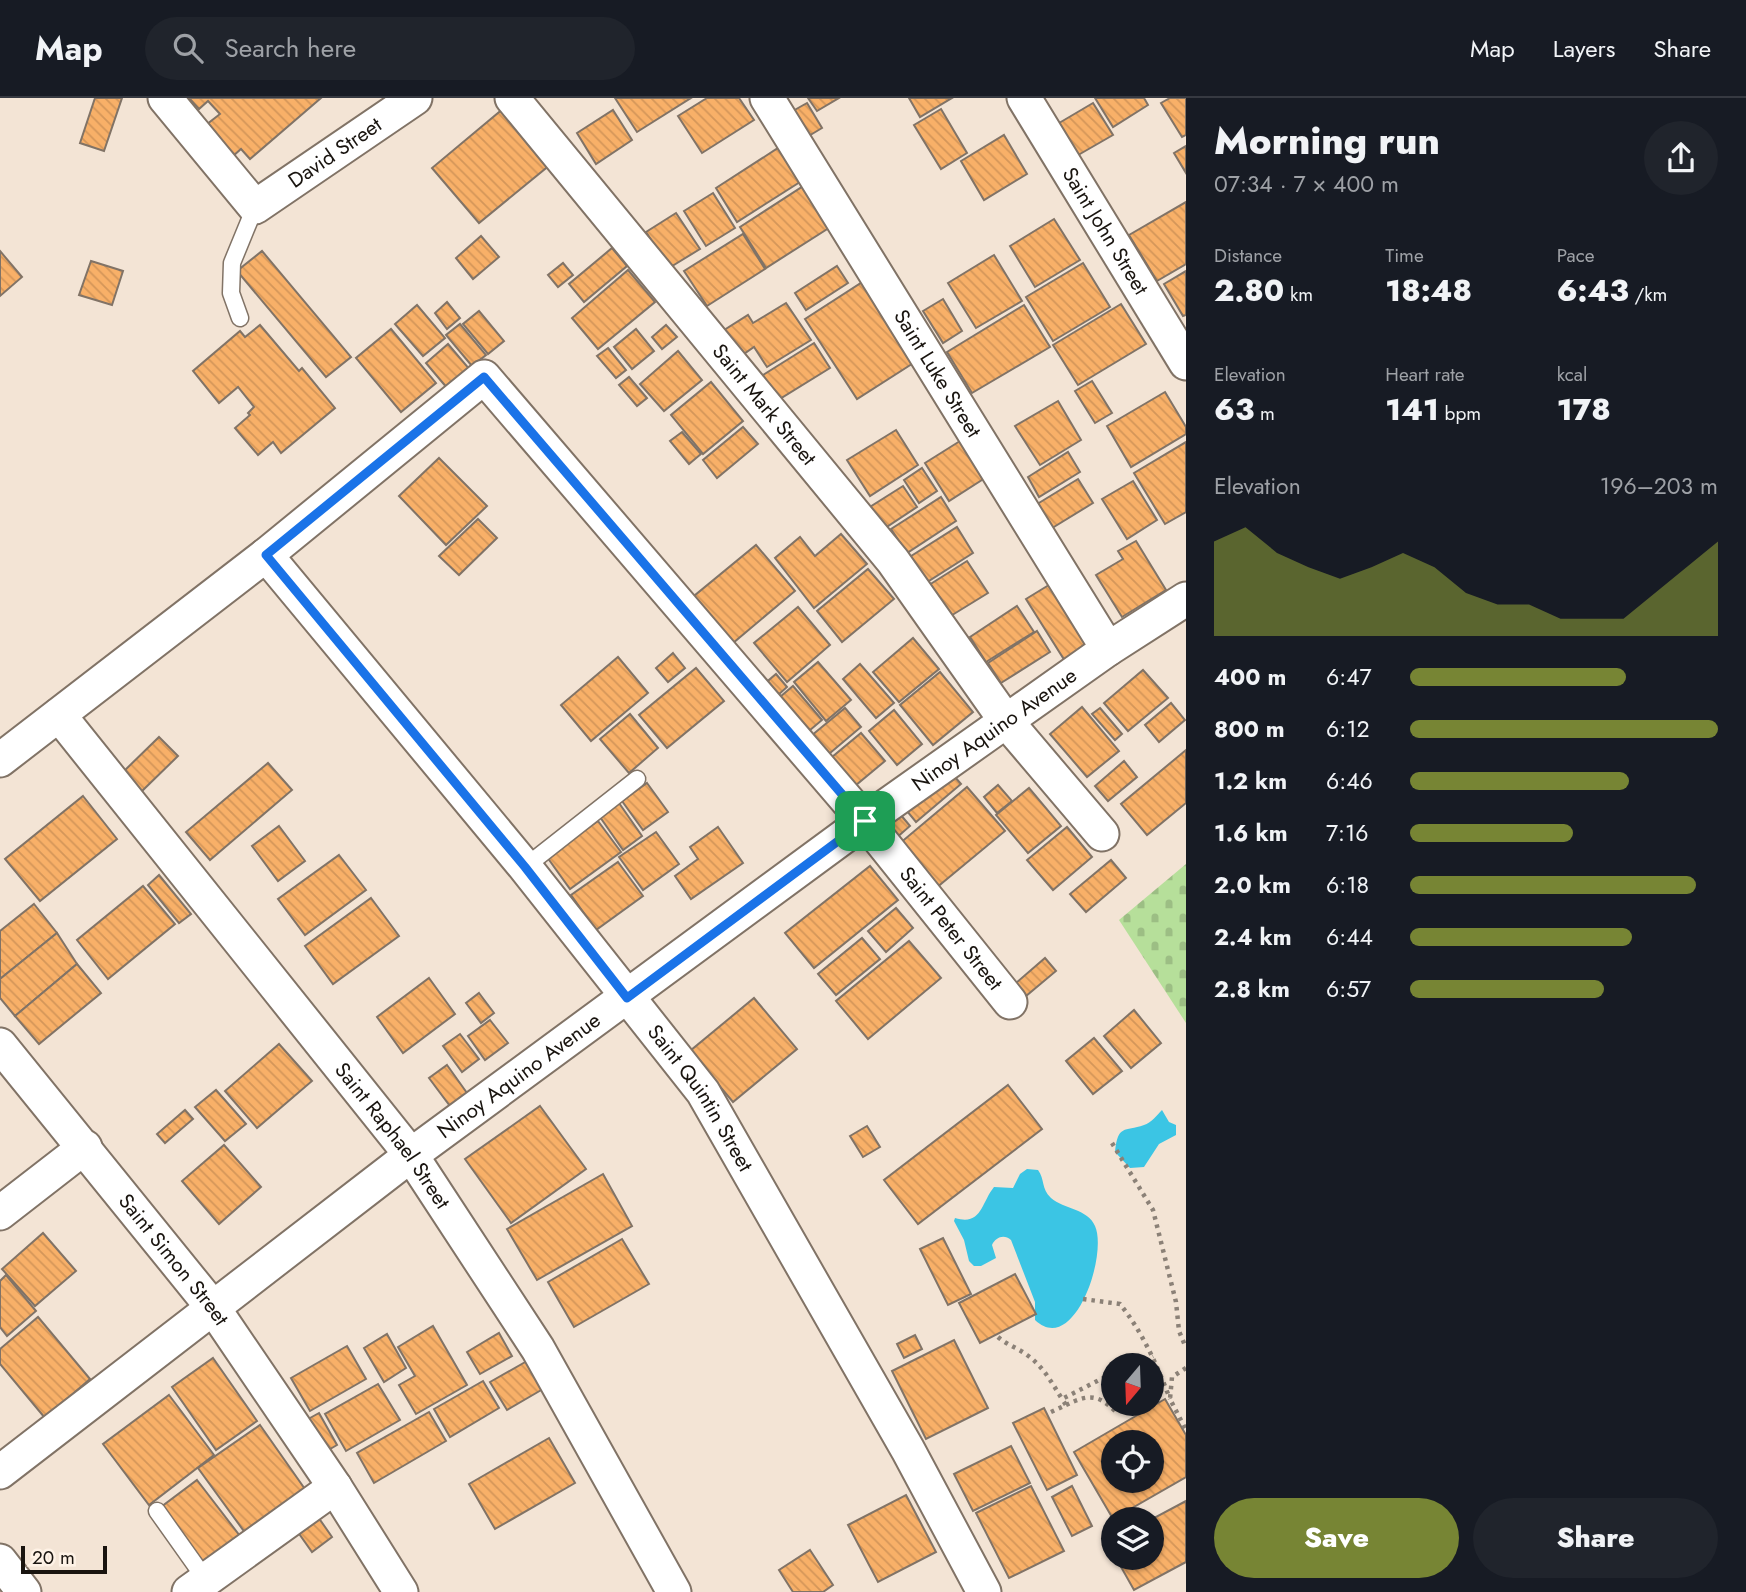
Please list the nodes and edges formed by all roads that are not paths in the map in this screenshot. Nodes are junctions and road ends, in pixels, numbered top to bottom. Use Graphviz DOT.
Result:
graph roads {
  1 [pos="165,98"];
  2 [pos="415,98"];
  3 [pos="512,98"];
  4 [pos="767,98"];
  5 [pos="1024,98"];
  6 [pos="255,207"];
  7 [pos="240,318"];
  8 [pos="1186,363"];
  9 [pos="266,555"];
  10 [pos="1186,599"];
  11 [pos="1108,649"];
  12 [pos="59,715"];
  13 [pos="1006,721"];
  14 [pos="0,760"];
  15 [pos="637,779"];
  16 [pos="865,821"];
  17 [pos="1102,834"];
  18 [pos="525,867"];
  19 [pos="627,998"];
  20 [pos="1010,1002"];
  21 [pos="0,1045"];
  22 [pos="85,1147"];
  23 [pos="411,1155"];
  24 [pos="0,1213"];
  25 [pos="215,1309"];
  26 [pos="0,1472"];
  27 [pos="335,1487"];
  28 [pos="156,1511"];
  29 [pos="0,1561"];
  30 [pos="198,1586"];
  31 [pos="24,1592"];
  32 [pos="401,1592"];
  33 [pos="674,1592"];
  34 [pos="984,1592"];
  1 -- 6 [label="street"];
  2 -- 6 [label="street, David Street"];
  3 -- 13 [label="street, Saint Mark Street"];
  4 -- 11 [label="street, Saint Luke Street"];
  5 -- 8 [label="street, Saint John Street"];
  6 -- 7 [label="lane"];
  9 -- 12 [label="street"];
  9 -- 16 [label="street, Saint Peter Street"];
  9 -- 18 [label="street, Saint Quintin Street"];
  10 -- 11 [label="street, Ninoy Aquino Avenue"];
  11 -- 13 [label="street, Ninoy Aquino Avenue"];
  12 -- 14 [label="street"];
  12 -- 23 [label="street, Saint Raphael Street"];
  13 -- 16 [label="street, Ninoy Aquino Avenue"];
  13 -- 17 [label="street, Saint Mark Street"];
  15 -- 18 [label="lane"];
  16 -- 19 [label="street, Ninoy Aquino Avenue"];
  16 -- 20 [label="street, Saint Peter Street"];
  18 -- 19 [label="street, Saint Quintin Street"];
  19 -- 23 [label="street, Ninoy Aquino Avenue"];
  19 -- 34 [label="street, Saint Quintin Street"];
  21 -- 22 [label="street, Saint Simon Street"];
  22 -- 24 [label="street"];
  22 -- 25 [label="street, Saint Simon Street"];
  23 -- 25 [label="street, Ninoy Aquino Avenue"];
  23 -- 33 [label="street, Saint Raphael Street"];
  25 -- 26 [label="street, Ninoy Aquino Avenue"];
  25 -- 27 [label="street, Saint Simon Street"];
  27 -- 30 [label="street"];
  27 -- 32 [label="street, Saint Simon Street"];
  28 -- 30 [label="lane"];
  29 -- 31 [label="street"];
}
